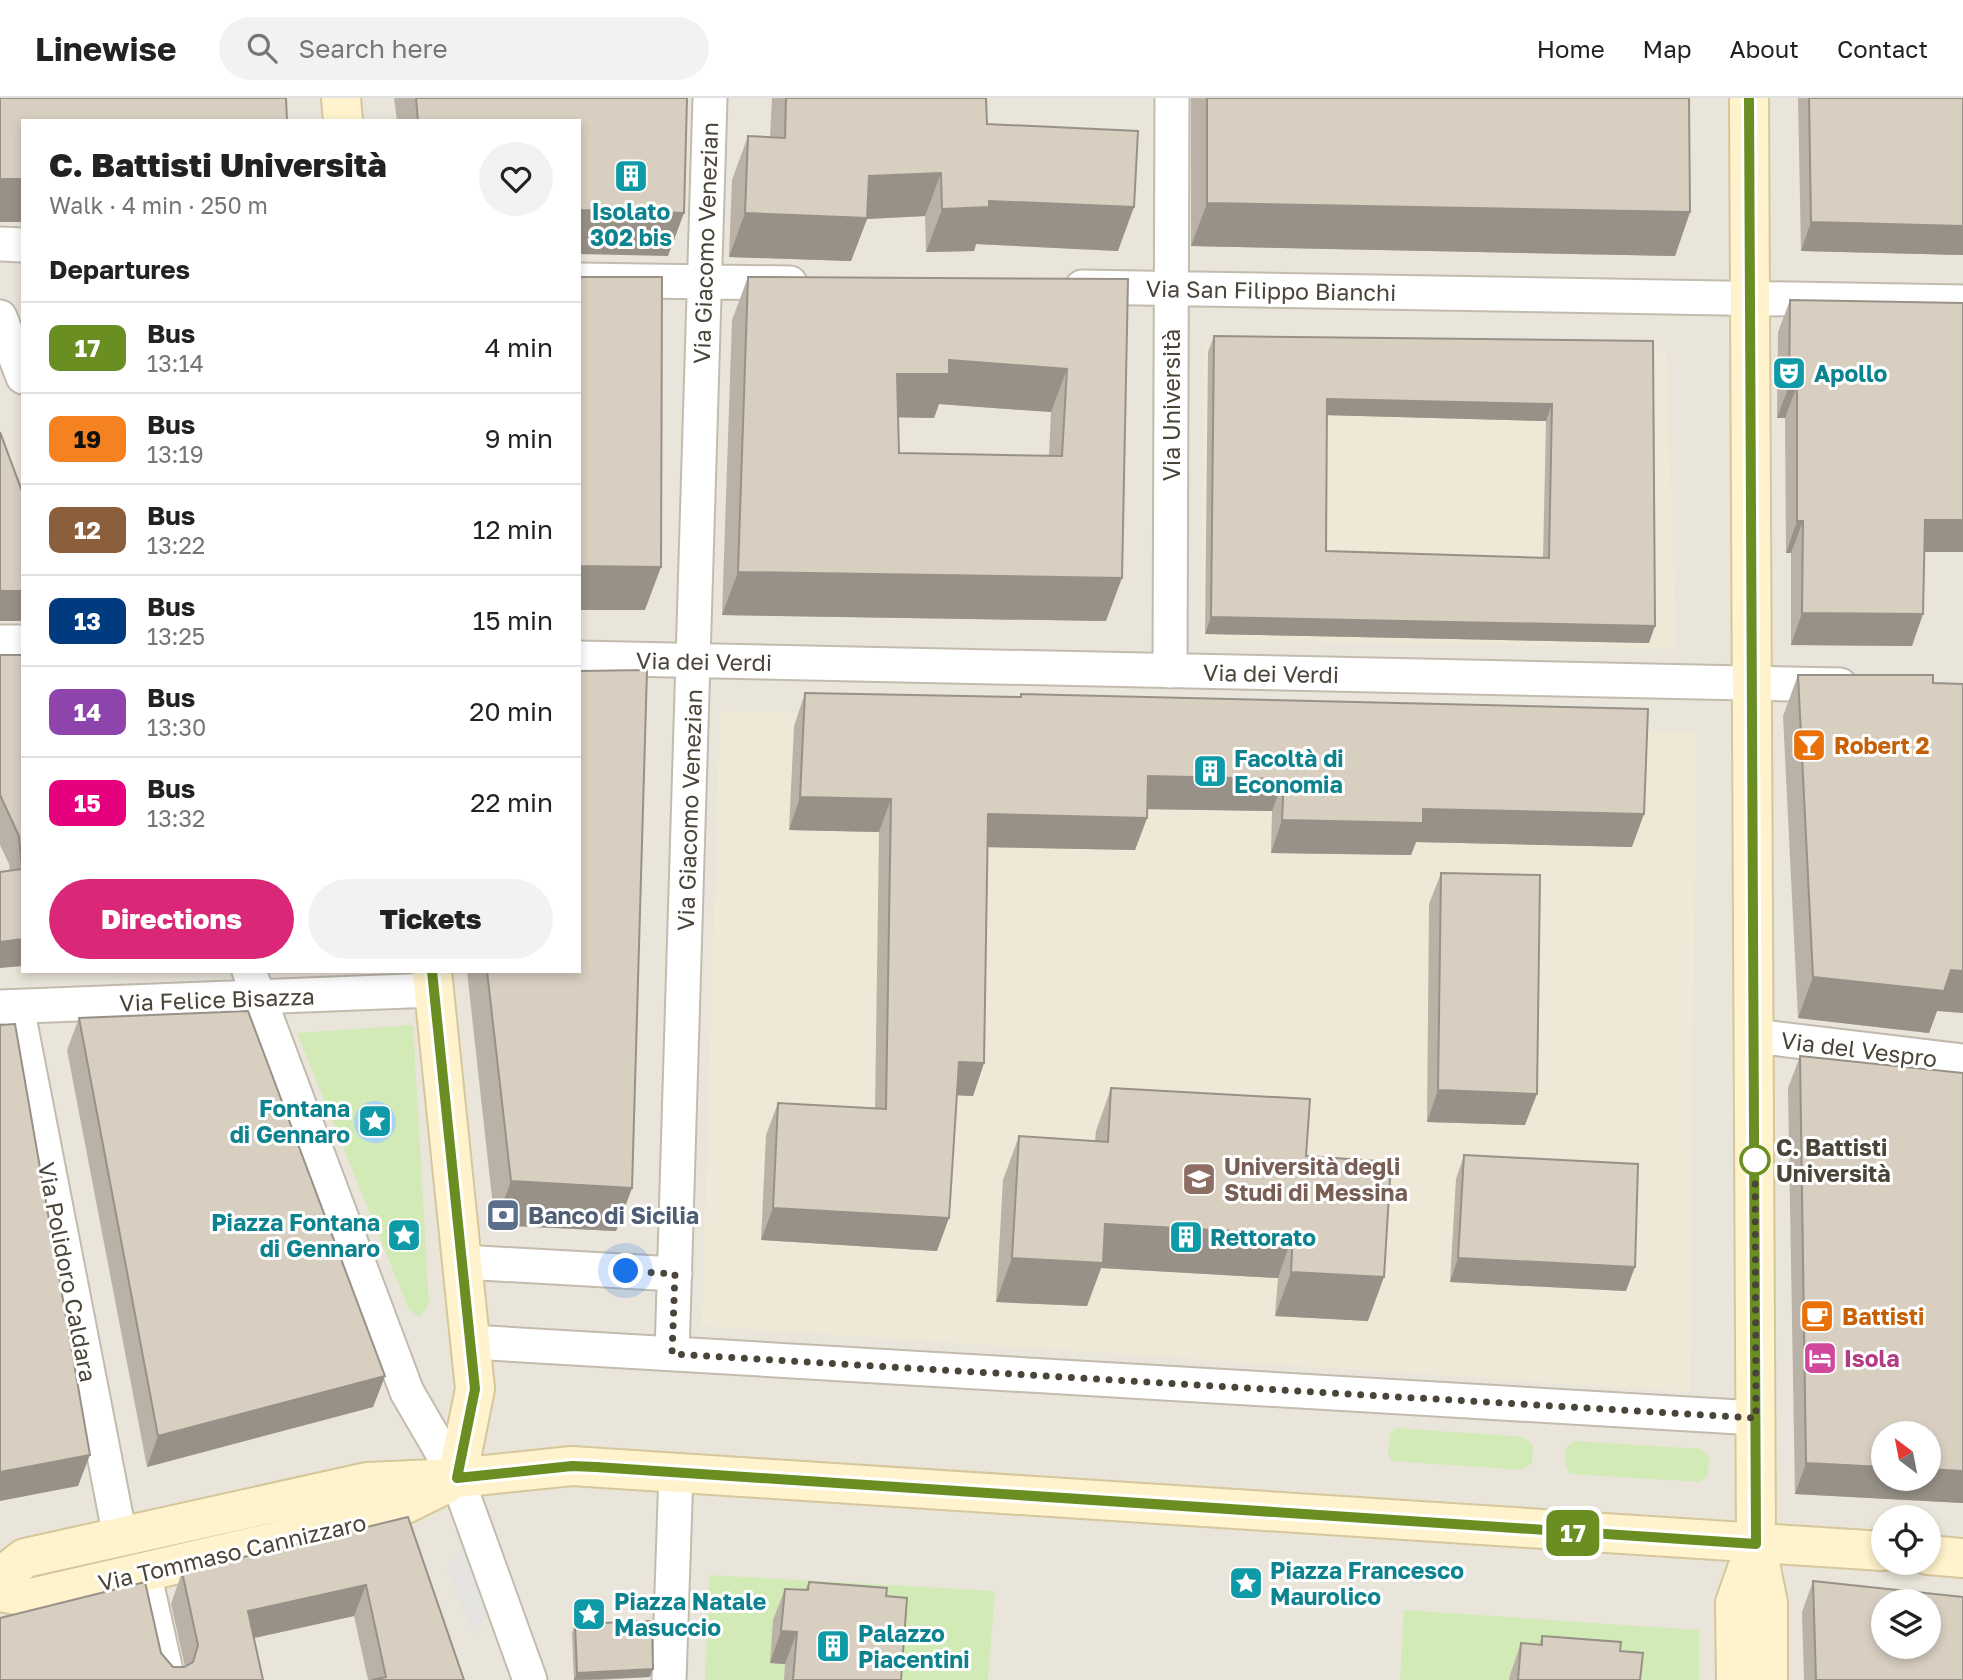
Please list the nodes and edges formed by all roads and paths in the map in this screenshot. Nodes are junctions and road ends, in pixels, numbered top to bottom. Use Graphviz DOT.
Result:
graph roads {
  1 [pos="341,98"];
  2 [pos="710,98"];
  3 [pos="1172,98"];
  4 [pos="1749,98"];
  5 [pos="343,119"];
  6 [pos="0,244"];
  7 [pos="21,245"];
  8 [pos="581,280"];
  9 [pos="703,282"];
  10 [pos="827,284"];
  11 [pos="1047,287"];
  12 [pos="1171,289"];
  13 [pos="1750,298"];
  14 [pos="1963,302"];
  15 [pos="0,317"];
  16 [pos="21,372"];
  17 [pos="0,642"];
  18 [pos="21,642"];
  19 [pos="581,658"];
  20 [pos="694,660"];
  21 [pos="1170,671"];
  22 [pos="1753,684"];
  23 [pos="1870,686"];
  24 [pos="433,981"];
  25 [pos="254,984"];
  26 [pos="8,1007"];
  27 [pos="1755,1036"];
  28 [pos="1963,1061"];
  29 [pos="462,1262"];
  30 [pos="675,1274"];
  31 [pos="471,1342"];
  32 [pos="672,1354"];
  33 [pos="1756,1418"];
  34 [pos="676,1472"];
  35 [pos="457,1478"];
  36 [pos="120,1537"];
  37 [pos="1756,1544"];
  38 [pos="1871,1550"];
  39 [pos="1941,1556"];
  40 [pos="1963,1558"];
  41 [pos="144,1572"];
  42 [pos="0,1577"];
  43 [pos="0,1592"];
  44 [pos="168,1680"];
  45 [pos="530,1680"];
  46 [pos="669,1680"];
  47 [pos="1736,1680"];
  48 [pos="1768,1680"];
  1 -- 5 [label="main road"];
  2 -- 9 [label="street, Via Giacomo Venezian"];
  3 -- 12 [label="street, Via Università"];
  4 -- 13 [label="main road"];
  6 -- 7 [label="street"];
  8 -- 9 [label="street"];
  9 -- 10 [label="street"];
  9 -- 20 [label="street, Via Giacomo Venezian"];
  11 -- 12 [label="street, Via San Filippo Bianchi"];
  12 -- 13 [label="street, Via San Filippo Bianchi"];
  12 -- 21 [label="street, Via Università"];
  13 -- 14 [label="street, Via San Filippo Bianchi"];
  13 -- 22 [label="main road"];
  15 -- 16 [label="street"];
  17 -- 18 [label="street"];
  19 -- 20 [label="street, Via dei Verdi"];
  20 -- 21 [label="street, Via dei Verdi"];
  20 -- 30 [label="street, Via Giacomo Venezian"];
  21 -- 22 [label="street, Via dei Verdi"];
  22 -- 23 [label="street, Via dei Verdi"];
  22 -- 27 [label="main road"];
  24 -- 25 [label="street, Via Felice Bisazza"];
  24 -- 29 [label="main road"];
  25 -- 26 [label="street, Via Felice Bisazza"];
  25 -- 35 [label="street"];
  26 -- 36 [label="street, Via Polidoro Caldara"];
  27 -- 28 [label="street, Via del Vespro"];
  27 -- 33 [label="main road"];
  29 -- 30 [label="street"];
  29 -- 31 [label="main road"];
  30 -- 32 [label="street, Via Giacomo Venezian"];
  31 -- 32 [label="street"];
  31 -- 35 [label="main road"];
  32 -- 33 [label="street"];
  33 -- 37 [label="main road"];
  34 -- 35 [label="main road, Via Tommaso Cannizzaro"];
  34 -- 37 [label="main road, Via Tommaso Cannizzaro"];
  34 -- 46 [label="street"];
  35 -- 36 [label="main road, Via Tommaso Cannizzaro"];
  35 -- 41 [label="main road, Via Tommaso Cannizzaro"];
  35 -- 45 [label="street"];
  36 -- 42 [label="main road, Via Tommaso Cannizzaro"];
  37 -- 38 [label="main road, Via Tommaso Cannizzaro"];
  37 -- 47 [label="main road"];
  37 -- 48 [label="main road"];
  39 -- 40 [label="main road"];
  41 -- 43 [label="main road, Via Tommaso Cannizzaro"];
  41 -- 44 [label="street"];
}
